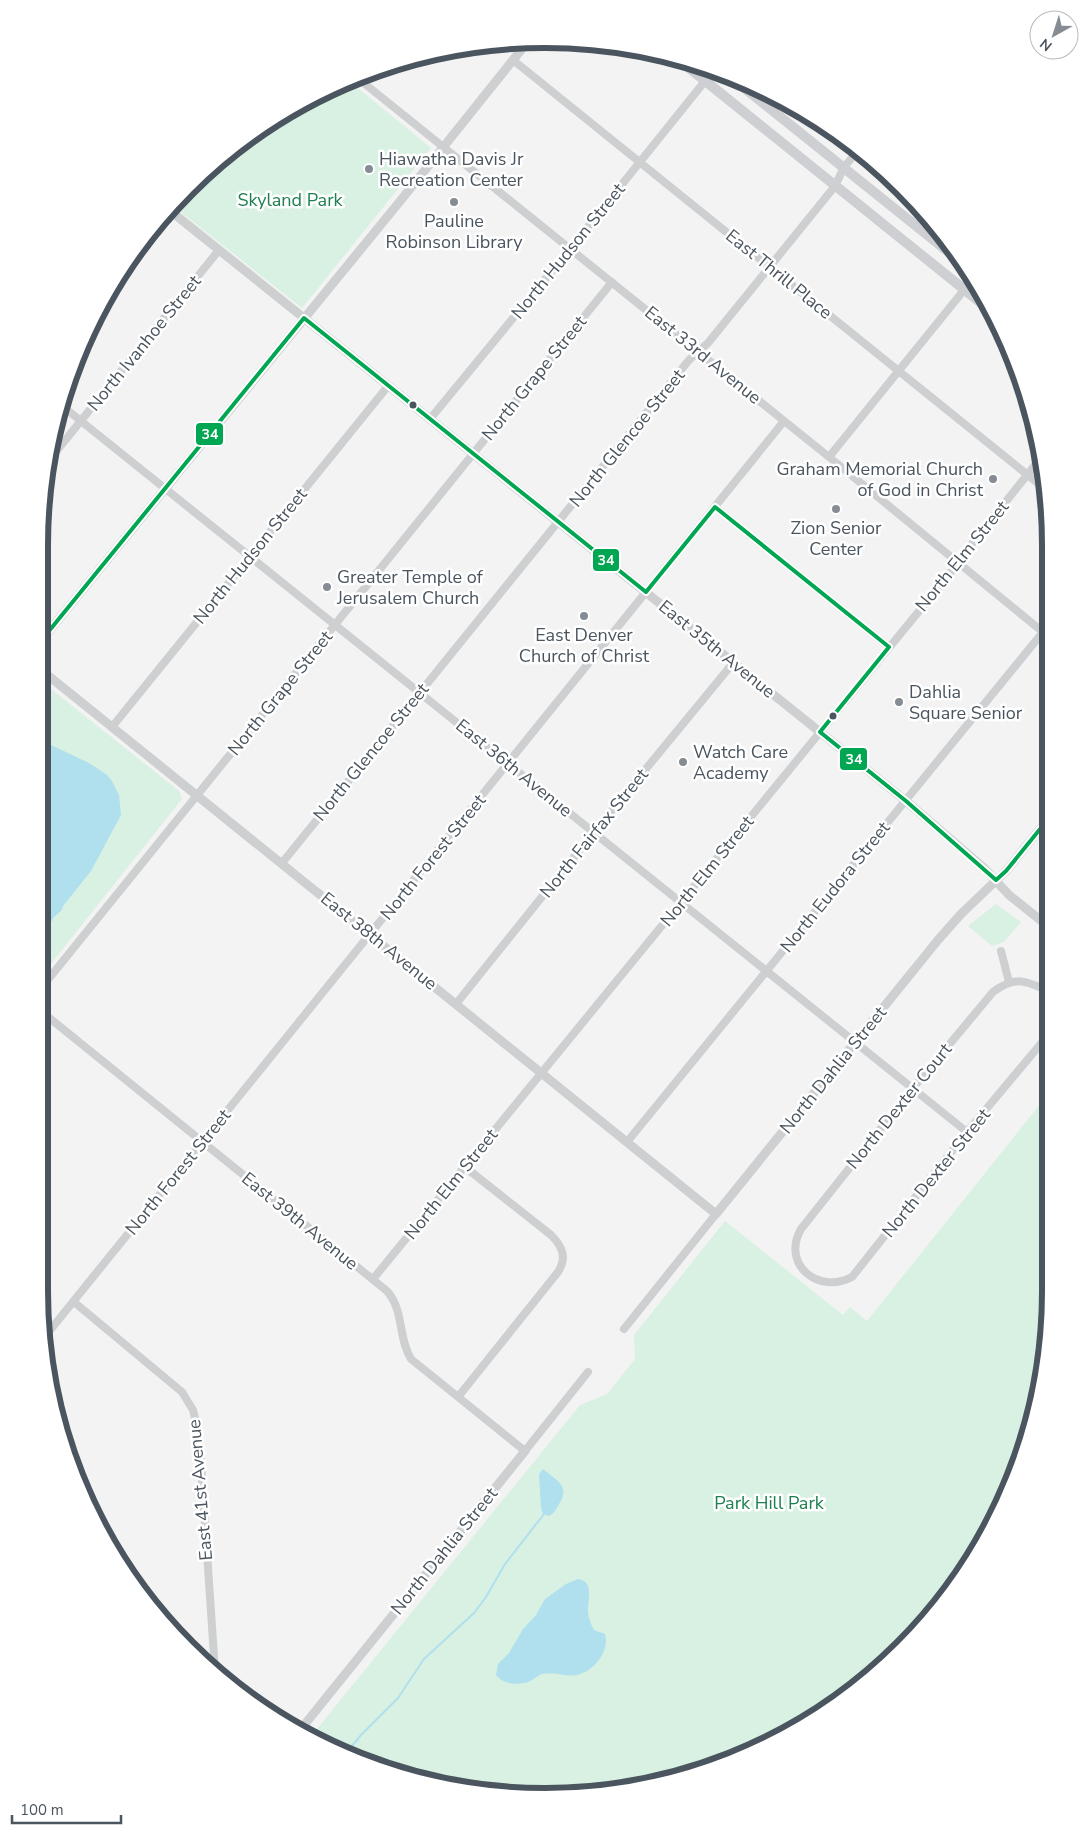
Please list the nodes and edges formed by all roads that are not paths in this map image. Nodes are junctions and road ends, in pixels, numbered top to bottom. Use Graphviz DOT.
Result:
graph roads {
  1 [pos="521,49"];
  2 [pos="513,60"];
  3 [pos="691,70"];
  4 [pos="364,81"];
  5 [pos="705,81"];
  6 [pos="768,101"];
  7 [pos="444,147"];
  8 [pos="854,156"];
  9 [pos="640,162"];
  10 [pos="844,167"];
  11 [pos="835,186"];
  12 [pos="174,214"];
  13 [pos="930,232"];
  14 [pos="570,249"];
  15 [pos="219,250"];
  16 [pos="769,267"];
  17 [pos="612,282"];
  18 [pos="964,290"];
  19 [pos="977,300"];
  20 [pos="304,318"];
  21 [pos="699,352"];
  22 [pos="899,371"];
  23 [pos="388,386"];
  24 [pos="66,409"];
  25 [pos="430,419"];
  26 [pos="81,421"];
  27 [pos="784,421"];
  28 [pos="57,451"];
  29 [pos="473,454"];
  30 [pos="829,457"];
  31 [pos="1035,465"];
  32 [pos="1027,475"];
  33 [pos="1037,483"];
  34 [pos="165,488"];
  35 [pos="715,507"];
  36 [pos="558,522"];
  37 [pos="250,556"];
  38 [pos="958,562"];
  39 [pos="646,592"];
  40 [pos="335,625"];
  41 [pos="1042,631"];
  42 [pos="48,632"];
  43 [pos="1042,639"];
  44 [pos="889,647"];
  45 [pos="734,663"];
  46 [pos="48,675"];
  47 [pos="420,692"];
  48 [pos="112,727"];
  49 [pos="820,732"];
  50 [pos="508,764"];
  51 [pos="197,795"];
  52 [pos="906,800"];
  53 [pos="1042,827"];
  54 [pos="594,832"];
  55 [pos="282,863"];
  56 [pos="996,880"];
  57 [pos="681,902"];
  58 [pos="1042,921"];
  59 [pos="371,935"];
  60 [pos="1001,951"];
  61 [pos="766,971"];
  62 [pos="48,980"];
  63 [pos="1009,982"];
  64 [pos="1042,988"];
  65 [pos="456,1004"];
  66 [pos="48,1017"];
  67 [pos="855,1042"];
  68 [pos="1042,1042"];
  69 [pos="541,1072"];
  70 [pos="913,1088"];
  71 [pos="967,1132"];
  72 [pos="202,1142"];
  73 [pos="627,1142"];
  74 [pos="465,1166"];
  75 [pos="716,1214"];
  76 [pos="809,1275"];
  77 [pos="373,1279"];
  78 [pos="74,1302"];
  79 [pos="624,1328"];
  80 [pos="50,1331"];
  81 [pos="588,1372"];
  82 [pos="458,1397"];
  83 [pos="525,1451"];
  84 [pos="214,1662"];
  85 [pos="304,1725"];
  1 -- 2 [label="street"];
  2 -- 7 [label="street"];
  2 -- 9 [label="street, East Thrill Place"];
  3 -- 5 [label="main road"];
  4 -- 7 [label="street, East 33rd Avenue"];
  5 -- 9 [label="street, North Hudson Street"];
  5 -- 11 [label="main road"];
  6 -- 10 [label="main road"];
  7 -- 14 [label="street, East 33rd Avenue"];
  7 -- 20 [label="street"];
  8 -- 10 [label="street, North Glencoe Street"];
  9 -- 14 [label="street, North Hudson Street"];
  9 -- 16 [label="street, East Thrill Place"];
  10 -- 11 [label="street, North Glencoe Street"];
  10 -- 13 [label="main road"];
  11 -- 16 [label="street, North Glencoe Street"];
  11 -- 18 [label="main road"];
  12 -- 15 [label="street, East 35th Avenue"];
  14 -- 17 [label="street, East 33rd Avenue"];
  14 -- 25 [label="street, North Hudson Street"];
  15 -- 20 [label="street, East 35th Avenue"];
  15 -- 26 [label="street, North Ivanhoe Street"];
  16 -- 21 [label="street, North Glencoe Street"];
  16 -- 22 [label="street, East Thrill Place"];
  17 -- 21 [label="street, East 33rd Avenue"];
  17 -- 29 [label="street, North Grape Street"];
  18 -- 19 [label="main road"];
  18 -- 22 [label="street"];
  20 -- 23 [label="street, East 35th Avenue"];
  20 -- 34 [label="street"];
  21 -- 27 [label="street, East 33rd Avenue"];
  21 -- 36 [label="street, North Glencoe Street"];
  22 -- 30 [label="street"];
  22 -- 32 [label="street, East Thrill Place"];
  23 -- 25 [label="street, East 35th Avenue"];
  23 -- 37 [label="street, North Hudson Street"];
  24 -- 26 [label="street, East 36th Avenue"];
  25 -- 29 [label="street, East 35th Avenue"];
  26 -- 28 [label="street, North Ivanhoe Street"];
  26 -- 34 [label="street, East 36th Avenue"];
  27 -- 30 [label="street, East 33rd Avenue"];
  27 -- 35 [label="street, North Forest Street"];
  29 -- 36 [label="street, East 35th Avenue"];
  29 -- 40 [label="street, North Grape Street"];
  30 -- 38 [label="street, East 33rd Avenue"];
  31 -- 32 [label="street, North Elm Street"];
  32 -- 33 [label="street, East Thrill Place"];
  32 -- 38 [label="street, North Elm Street"];
  34 -- 37 [label="street, East 36th Avenue"];
  34 -- 42 [label="street"];
  35 -- 39 [label="street, North Forest Street"];
  35 -- 44 [label="street"];
  36 -- 39 [label="street, East 35th Avenue"];
  36 -- 47 [label="street, North Glencoe Street"];
  37 -- 40 [label="street, East 36th Avenue"];
  37 -- 48 [label="street, North Hudson Street"];
  38 -- 41 [label="street, East 33rd Avenue"];
  38 -- 44 [label="street, North Elm Street"];
  39 -- 45 [label="street, East 35th Avenue"];
  39 -- 50 [label="street, North Forest Street"];
  40 -- 47 [label="street, East 36th Avenue"];
  40 -- 51 [label="street, North Grape Street"];
  43 -- 52 [label="street, North Eudora Street"];
  44 -- 49 [label="street, North Elm Street"];
  45 -- 49 [label="street, East 35th Avenue"];
  45 -- 54 [label="street, North Fairfax Street"];
  46 -- 48 [label="street, East 38th Avenue"];
  47 -- 50 [label="street, East 36th Avenue"];
  47 -- 55 [label="street, North Glencoe Street"];
  48 -- 51 [label="street, East 38th Avenue"];
  49 -- 52 [label="street, East 35th Avenue"];
  49 -- 57 [label="street, North Elm Street"];
  50 -- 54 [label="street, East 36th Avenue"];
  50 -- 59 [label="street, North Forest Street"];
  51 -- 55 [label="street, East 38th Avenue"];
  51 -- 62 [label="street, North Grape Street"];
  52 -- 56 [label="street, East 35th Avenue"];
  52 -- 61 [label="street, North Eudora Street"];
  53 -- 56 [label="street, North Dahlia Street"];
  54 -- 57 [label="street, East 36th Avenue"];
  54 -- 65 [label="street, North Fairfax Street"];
  55 -- 59 [label="street, East 38th Avenue"];
  56 -- 58 [label="street, East 35th Avenue"];
  56 -- 67 [label="street, North Dahlia Street"];
  57 -- 61 [label="street, East 36th Avenue"];
  57 -- 69 [label="street, North Elm Street"];
  59 -- 65 [label="street, East 38th Avenue"];
  59 -- 72 [label="street, North Forest Street"];
  60 -- 63 [label="street"];
  61 -- 67 [label="street, East 36th Avenue"];
  61 -- 73 [label="street, North Eudora Street"];
  63 -- 64 [label="street"];
  63 -- 70 [label="street, North Dexter Court"];
  65 -- 69 [label="street, East 38th Avenue"];
  66 -- 72 [label="street, East 39th Avenue"];
  67 -- 70 [label="street, East 36th Avenue"];
  67 -- 75 [label="street, North Dahlia Street"];
  68 -- 71 [label="street, North Dexter Street"];
  69 -- 73 [label="street, East 38th Avenue"];
  69 -- 74 [label="street, North Elm Street"];
  70 -- 71 [label="street, East 36th Avenue"];
  70 -- 76 [label="street, North Dexter Court"];
  71 -- 76 [label="street, North Dexter Street"];
  72 -- 77 [label="street, East 39th Avenue"];
  72 -- 78 [label="street, North Forest Street"];
  73 -- 75 [label="street, East 38th Avenue"];
  74 -- 77 [label="street, North Elm Street"];
  74 -- 82 [label="street"];
  75 -- 79 [label="street, North Dahlia Street"];
  77 -- 82 [label="street, East 39th Avenue"];
  78 -- 80 [label="street, North Forest Street"];
  78 -- 84 [label="street, East 41st Avenue"];
  81 -- 83 [label="street, North Dahlia Street"];
  82 -- 83 [label="street, East 39th Avenue"];
  83 -- 85 [label="street, North Dahlia Street"];
}
